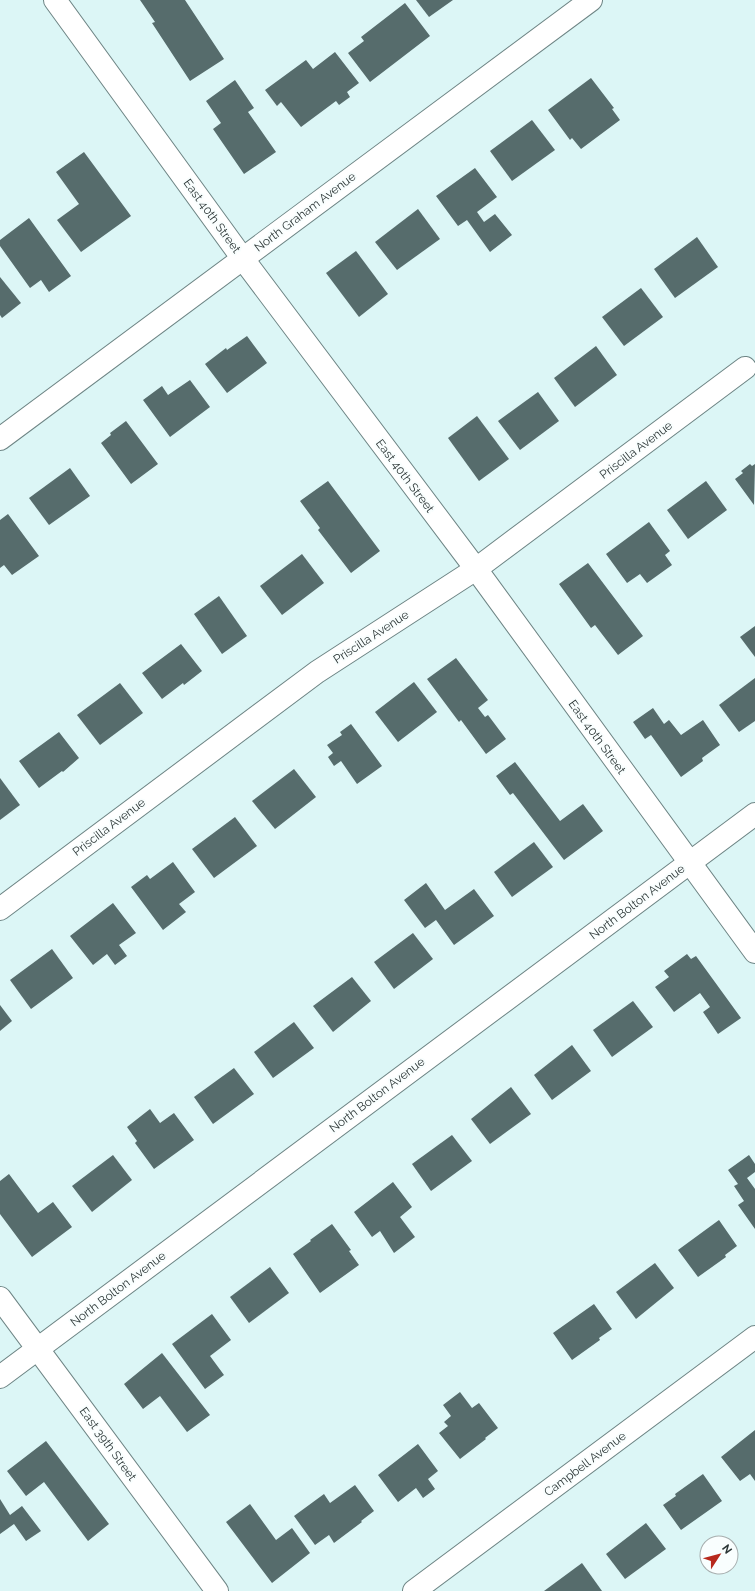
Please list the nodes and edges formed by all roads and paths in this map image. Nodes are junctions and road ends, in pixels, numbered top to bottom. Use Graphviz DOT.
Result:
graph roads {
  1 [pos="55,0"];
  2 [pos="591,0"];
  3 [pos="243,259"];
  4 [pos="745,368"];
  5 [pos="0,439"];
  6 [pos="476,569"];
  7 [pos="755,814"];
  8 [pos="689,863"];
  9 [pos="0,908"];
  10 [pos="755,952"];
  11 [pos="0,1298"];
  12 [pos="755,1337"];
  13 [pos="37,1349"];
  14 [pos="0,1377"];
  15 [pos="216,1591"];
  16 [pos="414,1591"];
  1 -- 3 [label="street, East 40th Street"];
  2 -- 3 [label="street, North Graham Avenue"];
  3 -- 5 [label="street, North Graham Avenue"];
  3 -- 6 [label="street, East 40th Street"];
  4 -- 6 [label="street, Priscilla Avenue"];
  6 -- 8 [label="street, East 40th Street"];
  6 -- 9 [label="street, Priscilla Avenue"];
  7 -- 8 [label="street, North Bolton Avenue"];
  8 -- 10 [label="street, East 40th Street"];
  8 -- 13 [label="street, North Bolton Avenue"];
  11 -- 13 [label="street, East 39th Street"];
  12 -- 16 [label="street, Campbell Avenue"];
  13 -- 14 [label="street, North Bolton Avenue"];
  13 -- 15 [label="street, East 39th Street"];
}
